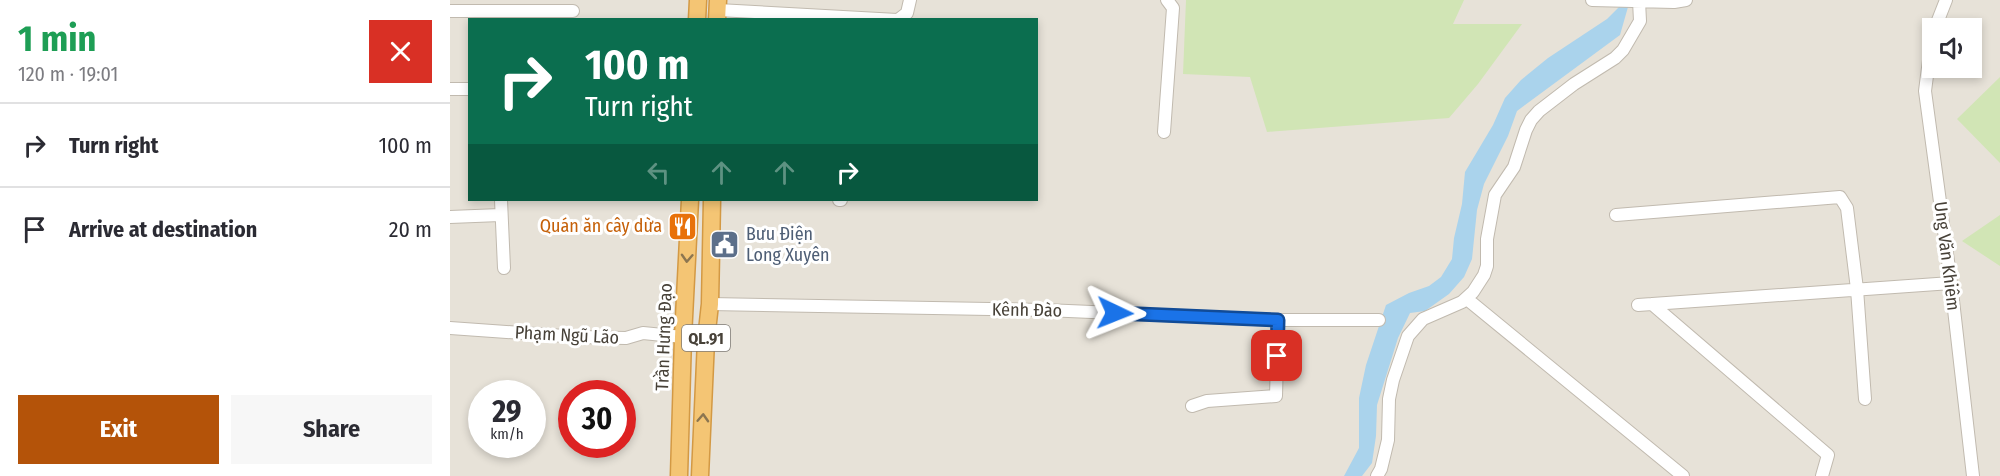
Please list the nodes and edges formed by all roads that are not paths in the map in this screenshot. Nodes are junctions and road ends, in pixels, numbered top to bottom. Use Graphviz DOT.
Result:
graph roads {
  1 [pos="698,0"];
  2 [pos="910,0"];
  3 [pos="1167,0"];
  4 [pos="1592,0"];
  5 [pos="1614,0"];
  6 [pos="1686,0"];
  7 [pos="1946,0"];
  8 [pos="1637,1"];
  9 [pos="503,10"];
  10 [pos="718,10"];
  11 [pos="573,11"];
  12 [pos="450,12"];
  13 [pos="697,18"];
  14 [pos="862,18"];
  15 [pos="901,18"];
  16 [pos="1939,18"];
  17 [pos="1927,78"];
  18 [pos="468,89"];
  19 [pos="450,90"];
  20 [pos="1164,132"];
  21 [pos="501,201"];
  22 [pos="690,201"];
  23 [pos="712,201"];
  24 [pos="500,214"];
  25 [pos="1616,215"];
  26 [pos="450,217"];
  27 [pos="504,268"];
  28 [pos="1951,283"];
  29 [pos="1857,290"];
  30 [pos="1467,299"];
  31 [pos="710,304"];
  32 [pos="1652,304"];
  33 [pos="1638,305"];
  34 [pos="1278,320"];
  35 [pos="1379,320"];
  36 [pos="450,328"];
  37 [pos="683,337"];
  38 [pos="706,340"];
  39 [pos="1865,399"];
  40 [pos="1192,406"];
  41 [pos="679,476"];
  42 [pos="700,476"];
  43 [pos="1377,476"];
  44 [pos="1683,476"];
  45 [pos="1822,476"];
  46 [pos="1973,476"];
  1 -- 13 [label="highway"];
  2 -- 15 [label="street"];
  3 -- 20 [label="street"];
  4 -- 5 [label="street"];
  5 -- 8 [label="street"];
  6 -- 8 [label="street"];
  7 -- 16 [label="street"];
  8 -- 30 [label="street"];
  9 -- 11 [label="street"];
  9 -- 12 [label="street"];
  10 -- 14 [label="street"];
  17 -- 28 [label="street, Ung Văn Khiêm"];
  18 -- 19 [label="street"];
  21 -- 24 [label="street"];
  22 -- 37 [label="highway, Trần Hưng Đạo / QL.91, one-way"];
  23 -- 31 [label="highway, QL.91"];
  24 -- 26 [label="street"];
  24 -- 27 [label="street"];
  25 -- 29 [label="street"];
  28 -- 29 [label="street"];
  28 -- 46 [label="street, Ung Văn Khiêm"];
  29 -- 32 [label="street"];
  29 -- 39 [label="street"];
  30 -- 43 [label="street"];
  30 -- 44 [label="street"];
  31 -- 34 [label="street, Kênh Đào"];
  31 -- 38 [label="highway, QL.91"];
  32 -- 33 [label="street"];
  32 -- 45 [label="street"];
  34 -- 35 [label="street, Kênh Đào"];
  34 -- 40 [label="street"];
  36 -- 37 [label="street, Phạm Ngũ Lão"];
  37 -- 38 [label="highway"];
  37 -- 41 [label="highway, Trần Hưng Đạo / QL.91"];
  42 -- 38 [label="highway, QL.91, one-way"];
}
